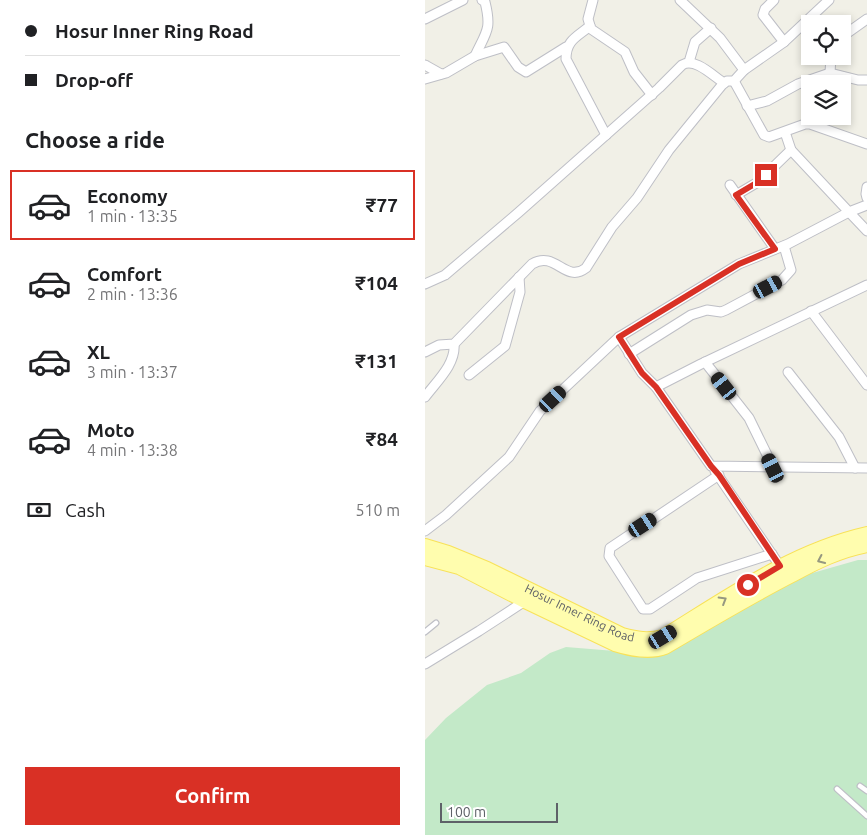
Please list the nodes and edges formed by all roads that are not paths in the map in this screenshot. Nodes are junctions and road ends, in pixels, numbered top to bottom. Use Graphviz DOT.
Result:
graph roads {
  1 [pos="463,0"];
  2 [pos="482,0"];
  3 [pos="593,0"];
  4 [pos="680,0"];
  5 [pos="774,0"];
  6 [pos="829,0"];
  7 [pos="425,19"];
  8 [pos="867,19"];
  9 [pos="590,26"];
  10 [pos="711,28"];
  11 [pos="851,30"];
  12 [pos="784,42"];
  13 [pos="567,47"];
  14 [pos="475,56"];
  15 [pos="689,62"];
  16 [pos="425,65"];
  17 [pos="830,65"];
  18 [pos="744,70"];
  19 [pos="830,73"];
  20 [pos="441,74"];
  21 [pos="425,79"];
  22 [pos="867,80"];
  23 [pos="734,81"];
  24 [pos="724,83"];
  25 [pos="651,95"];
  26 [pos="747,106"];
  27 [pos="785,132"];
  28 [pos="606,134"];
  29 [pos="867,144"];
  30 [pos="791,150"];
  31 [pos="730,185"];
  32 [pos="867,187"];
  33 [pos="736,195"];
  34 [pos="867,198"];
  35 [pos="867,205"];
  36 [pos="849,212"];
  37 [pos="867,231"];
  38 [pos="780,247"];
  39 [pos="519,278"];
  40 [pos="425,284"];
  41 [pos="867,285"];
  42 [pos="811,311"];
  43 [pos="619,337"];
  44 [pos="454,344"];
  45 [pos="425,352"];
  46 [pos="629,354"];
  47 [pos="705,362"];
  48 [pos="789,372"];
  49 [pos="469,375"];
  50 [pos="867,385"];
  51 [pos="656,387"];
  52 [pos="425,397"];
  53 [pos="711,466"];
  54 [pos="773,468"];
  55 [pos="855,468"];
  56 [pos="867,468"];
  57 [pos="719,475"];
  58 [pos="425,531"];
  59 [pos="867,534"];
  60 [pos="867,545"];
  61 [pos="425,546"];
  62 [pos="425,558"];
  63 [pos="776,560"];
  64 [pos="525,601"];
  65 [pos="436,623"];
  66 [pos="425,632"];
  67 [pos="425,664"];
  68 [pos="860,786"];
  69 [pos="837,790"];
  70 [pos="867,791"];
  71 [pos="867,816"];
  1 -- 7 [label="street"];
  2 -- 14 [label="street"];
  3 -- 9 [label="street"];
  4 -- 10 [label="street"];
  5 -- 12 [label="street"];
  6 -- 12 [label="street"];
  8 -- 11 [label="street"];
  9 -- 13 [label="street"];
  9 -- 25 [label="street"];
  10 -- 15 [label="street"];
  10 -- 18 [label="street"];
  12 -- 18 [label="street"];
  13 -- 14 [label="street"];
  13 -- 28 [label="street"];
  14 -- 20 [label="street"];
  15 -- 24 [label="street"];
  15 -- 25 [label="street"];
  16 -- 20 [label="street"];
  17 -- 19 [label="street"];
  18 -- 23 [label="street"];
  19 -- 22 [label="street"];
  19 -- 26 [label="street"];
  20 -- 21 [label="street"];
  23 -- 24 [label="street"];
  23 -- 26 [label="street"];
  24 -- 39 [label="street"];
  25 -- 28 [label="street"];
  26 -- 27 [label="street"];
  27 -- 29 [label="street"];
  27 -- 30 [label="street"];
  28 -- 40 [label="street"];
  30 -- 33 [label="street"];
  30 -- 36 [label="street"];
  31 -- 33 [label="street"];
  32 -- 34 [label="street"];
  33 -- 38 [label="street"];
  35 -- 36 [label="street"];
  36 -- 37 [label="street"];
  36 -- 38 [label="street"];
  38 -- 43 [label="street"];
  38 -- 46 [label="street"];
  39 -- 44 [label="street"];
  39 -- 49 [label="street"];
  41 -- 42 [label="street"];
  42 -- 47 [label="street"];
  42 -- 50 [label="street"];
  43 -- 46 [label="street"];
  43 -- 58 [label="street"];
  44 -- 45 [label="street"];
  44 -- 52 [label="street"];
  46 -- 51 [label="street"];
  47 -- 51 [label="street"];
  47 -- 54 [label="street"];
  48 -- 55 [label="street"];
  51 -- 53 [label="street"];
  53 -- 54 [label="street"];
  53 -- 57 [label="street"];
  54 -- 55 [label="street"];
  55 -- 56 [label="street"];
  57 -- 63 [label="street"];
  57 -- 63 [label="street"];
  59 -- 63 [label="main road, Hosur Inner Ring Road"];
  60 -- 64 [label="main road, Hosur Inner Ring Road, one-way"];
  61 -- 63 [label="main road, Hosur Inner Ring Road, one-way"];
  62 -- 64 [label="main road, Hosur Inner Ring Road"];
  64 -- 67 [label="street"];
  65 -- 66 [label="lane"];
  68 -- 70 [label="lane"];
  69 -- 71 [label="lane"];
}
